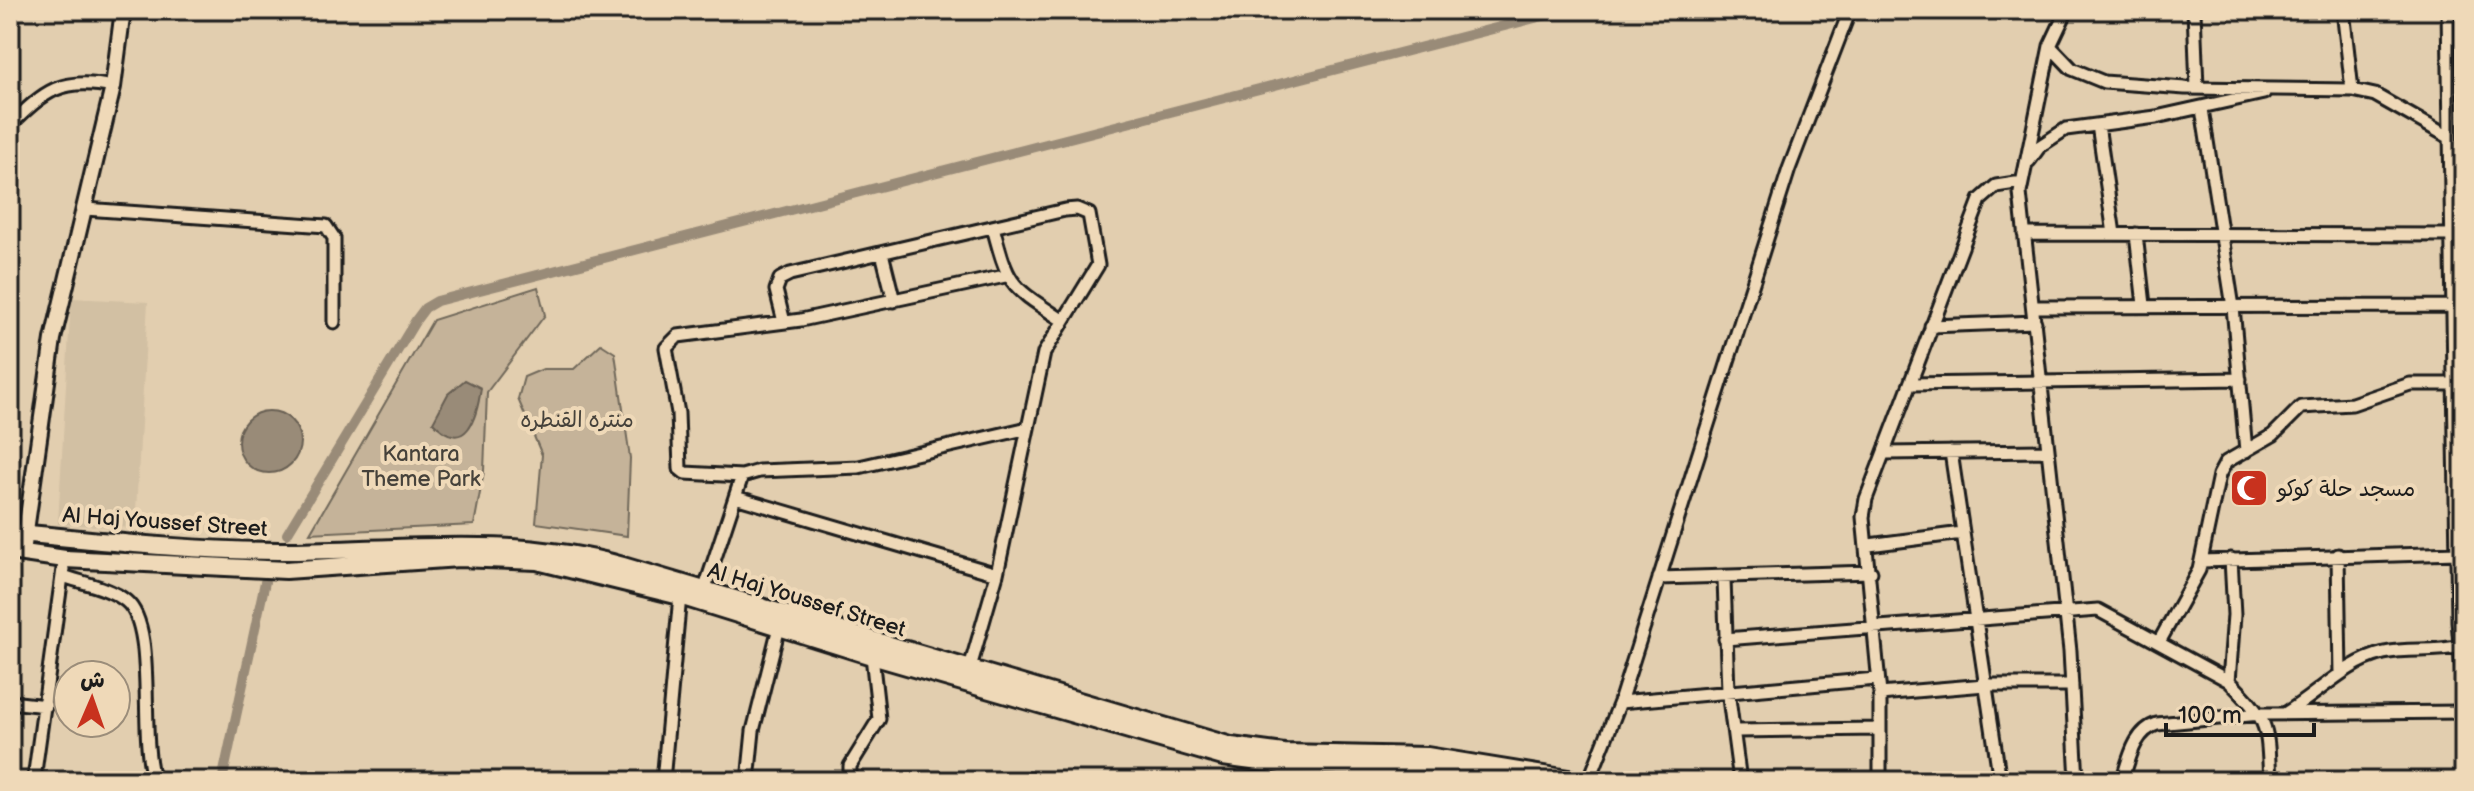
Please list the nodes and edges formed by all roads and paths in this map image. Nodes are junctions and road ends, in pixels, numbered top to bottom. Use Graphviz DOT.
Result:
graph roads {
  1 [pos="123,10"];
  2 [pos="1850,10"];
  3 [pos="2067,10"];
  4 [pos="2194,10"];
  5 [pos="2343,10"];
  6 [pos="2448,10"];
  7 [pos="2050,46"];
  8 [pos="113,87"];
  9 [pos="2197,88"];
  10 [pos="2278,89"];
  11 [pos="2352,90"];
  12 [pos="2202,109"];
  13 [pos="10,125"];
  14 [pos="2098,125"];
  15 [pos="2449,137"];
  16 [pos="2022,179"];
  17 [pos="85,209"];
  18 [pos="993,227"];
  19 [pos="2221,232"];
  20 [pos="2024,234"];
  21 [pos="2114,234"];
  22 [pos="2136,234"];
  23 [pos="2453,235"];
  24 [pos="882,253"];
  25 [pos="1005,276"];
  26 [pos="894,301"];
  27 [pos="2144,305"];
  28 [pos="2453,306"];
  29 [pos="2033,307"];
  30 [pos="2233,307"];
  31 [pos="1062,320"];
  32 [pos="334,322"];
  33 [pos="784,322"];
  34 [pos="2035,322"];
  35 [pos="1931,326"];
  36 [pos="2240,379"];
  37 [pos="2041,383"];
  38 [pos="1910,384"];
  39 [pos="2455,384"];
  40 [pos="1028,428"];
  41 [pos="2048,451"];
  42 [pos="2246,451"];
  43 [pos="1951,452"];
  44 [pos="1886,453"];
  45 [pos="742,476"];
  46 [pos="735,497"];
  47 [pos="18,533"];
  48 [pos="1962,533"];
  49 [pos="1869,545"];
  50 [pos="16,551"];
  51 [pos="2457,553"];
  52 [pos="2338,555"];
  53 [pos="65,559"];
  54 [pos="2231,559"];
  55 [pos="2202,561"];
  56 [pos="1871,572"];
  57 [pos="997,574"];
  58 [pos="63,576"];
  59 [pos="1659,578"];
  60 [pos="1724,579"];
  61 [pos="704,591"];
  62 [pos="680,596"];
  63 [pos="2066,612"];
  64 [pos="1975,619"];
  65 [pos="1875,626"];
  66 [pos="779,627"];
  67 [pos="1725,639"];
  68 [pos="2159,642"];
  69 [pos="2460,646"];
  70 [pos="872,656"];
  71 [pos="969,671"];
  72 [pos="2340,674"];
  73 [pos="1876,679"];
  74 [pos="2229,681"];
  75 [pos="1985,685"];
  76 [pos="2072,685"];
  77 [pos="1728,691"];
  78 [pos="2464,692"];
  79 [pos="1880,694"];
  80 [pos="10,702"];
  81 [pos="1620,702"];
  82 [pos="46,706"];
  83 [pos="2464,712"];
  84 [pos="2286,713"];
  85 [pos="2260,714"];
  86 [pos="1878,729"];
  87 [pos="1736,731"];
  88 [pos="34,779"];
  89 [pos="154,781"];
  90 [pos="663,781"];
  91 [pos="748,781"];
  92 [pos="850,781"];
  93 [pos="1509,781"];
  94 [pos="1581,781"];
  95 [pos="1589,781"];
  96 [pos="1740,781"];
  97 [pos="1880,781"];
  98 [pos="2000,781"];
  99 [pos="2077,781"];
  100 [pos="2122,781"];
  101 [pos="2270,781"];
  1 -- 8 [label="street"];
  2 -- 59 [label="street"];
  3 -- 7 [label="street"];
  4 -- 9 [label="street"];
  5 -- 11 [label="street"];
  6 -- 15 [label="street"];
  7 -- 9 [label="street"];
  7 -- 16 [label="street"];
  8 -- 13 [label="street"];
  8 -- 17 [label="street"];
  9 -- 10 [label="street"];
  10 -- 11 [label="street"];
  10 -- 12 [label="street"];
  11 -- 15 [label="street"];
  12 -- 14 [label="street"];
  12 -- 19 [label="street"];
  14 -- 16 [label="street"];
  14 -- 21 [label="street"];
  15 -- 23 [label="street"];
  16 -- 20 [label="street"];
  16 -- 35 [label="street"];
  17 -- 32 [label="street"];
  17 -- 47 [label="street"];
  18 -- 24 [label="street"];
  18 -- 25 [label="street"];
  18 -- 31 [label="street"];
  19 -- 22 [label="street"];
  19 -- 23 [label="street"];
  19 -- 30 [label="street"];
  20 -- 21 [label="street"];
  20 -- 29 [label="street"];
  21 -- 22 [label="street"];
  22 -- 27 [label="street"];
  23 -- 28 [label="street"];
  24 -- 26 [label="street"];
  24 -- 33 [label="street"];
  25 -- 26 [label="street"];
  25 -- 31 [label="street"];
  26 -- 33 [label="street"];
  27 -- 29 [label="street"];
  27 -- 30 [label="street"];
  28 -- 30 [label="street"];
  28 -- 39 [label="street"];
  29 -- 34 [label="street"];
  30 -- 36 [label="street"];
  31 -- 40 [label="street"];
  33 -- 45 [label="street"];
  34 -- 35 [label="street"];
  34 -- 37 [label="street"];
  35 -- 38 [label="street"];
  36 -- 37 [label="street"];
  36 -- 42 [label="street"];
  37 -- 38 [label="street"];
  37 -- 41 [label="street"];
  38 -- 44 [label="street"];
  39 -- 42 [label="street"];
  39 -- 51 [label="street"];
  40 -- 45 [label="street"];
  40 -- 57 [label="street"];
  41 -- 43 [label="street"];
  41 -- 63 [label="street"];
  42 -- 55 [label="street"];
  43 -- 44 [label="street"];
  43 -- 48 [label="street"];
  44 -- 49 [label="street"];
  45 -- 46 [label="street"];
  46 -- 57 [label="street"];
  46 -- 61 [label="street"];
  47 -- 50 [label="street"];
  47 -- 61 [label="main road, Al Haj Youssef Street"];
  48 -- 49 [label="street"];
  48 -- 64 [label="street"];
  49 -- 56 [label="street"];
  50 -- 53 [label="main road, Al Haj Youssef Street"];
  51 -- 52 [label="street"];
  51 -- 69 [label="street"];
  52 -- 54 [label="street"];
  52 -- 72 [label="street"];
  53 -- 58 [label="street"];
  53 -- 62 [label="main road, Al Haj Youssef Street"];
  54 -- 55 [label="street"];
  54 -- 74 [label="street"];
  55 -- 68 [label="street"];
  56 -- 60 [label="street"];
  56 -- 65 [label="street"];
  57 -- 71 [label="street"];
  58 -- 82 [label="street"];
  58 -- 89 [label="street"];
  59 -- 60 [label="street"];
  59 -- 81 [label="street"];
  60 -- 67 [label="street"];
  61 -- 71 [label="main road, Al Haj Youssef Street"];
  62 -- 66 [label="main road, Al Haj Youssef Street"];
  62 -- 90 [label="street"];
  63 -- 64 [label="street"];
  63 -- 68 [label="street"];
  63 -- 76 [label="street"];
  64 -- 65 [label="street"];
  64 -- 75 [label="street"];
  65 -- 67 [label="street"];
  65 -- 73 [label="street"];
  66 -- 70 [label="main road, Al Haj Youssef Street"];
  66 -- 91 [label="street"];
  67 -- 77 [label="street"];
  68 -- 74 [label="street"];
  69 -- 72 [label="street"];
  69 -- 78 [label="street"];
  70 -- 92 [label="street"];
  70 -- 93 [label="main road, Al Haj Youssef Street"];
  71 -- 94 [label="main road, Al Haj Youssef Street"];
  72 -- 84 [label="street"];
  73 -- 77 [label="street"];
  73 -- 79 [label="street"];
  74 -- 85 [label="street"];
  75 -- 76 [label="street"];
  75 -- 79 [label="street"];
  75 -- 98 [label="street"];
  76 -- 99 [label="street"];
  77 -- 81 [label="street"];
  77 -- 87 [label="street"];
  79 -- 86 [label="street"];
  80 -- 82 [label="street"];
  81 -- 95 [label="street"];
  82 -- 88 [label="street"];
  83 -- 84 [label="street"];
  84 -- 85 [label="street"];
  85 -- 100 [label="street"];
  85 -- 101 [label="street"];
  86 -- 87 [label="street"];
  86 -- 97 [label="street"];
  87 -- 96 [label="street"];
}
